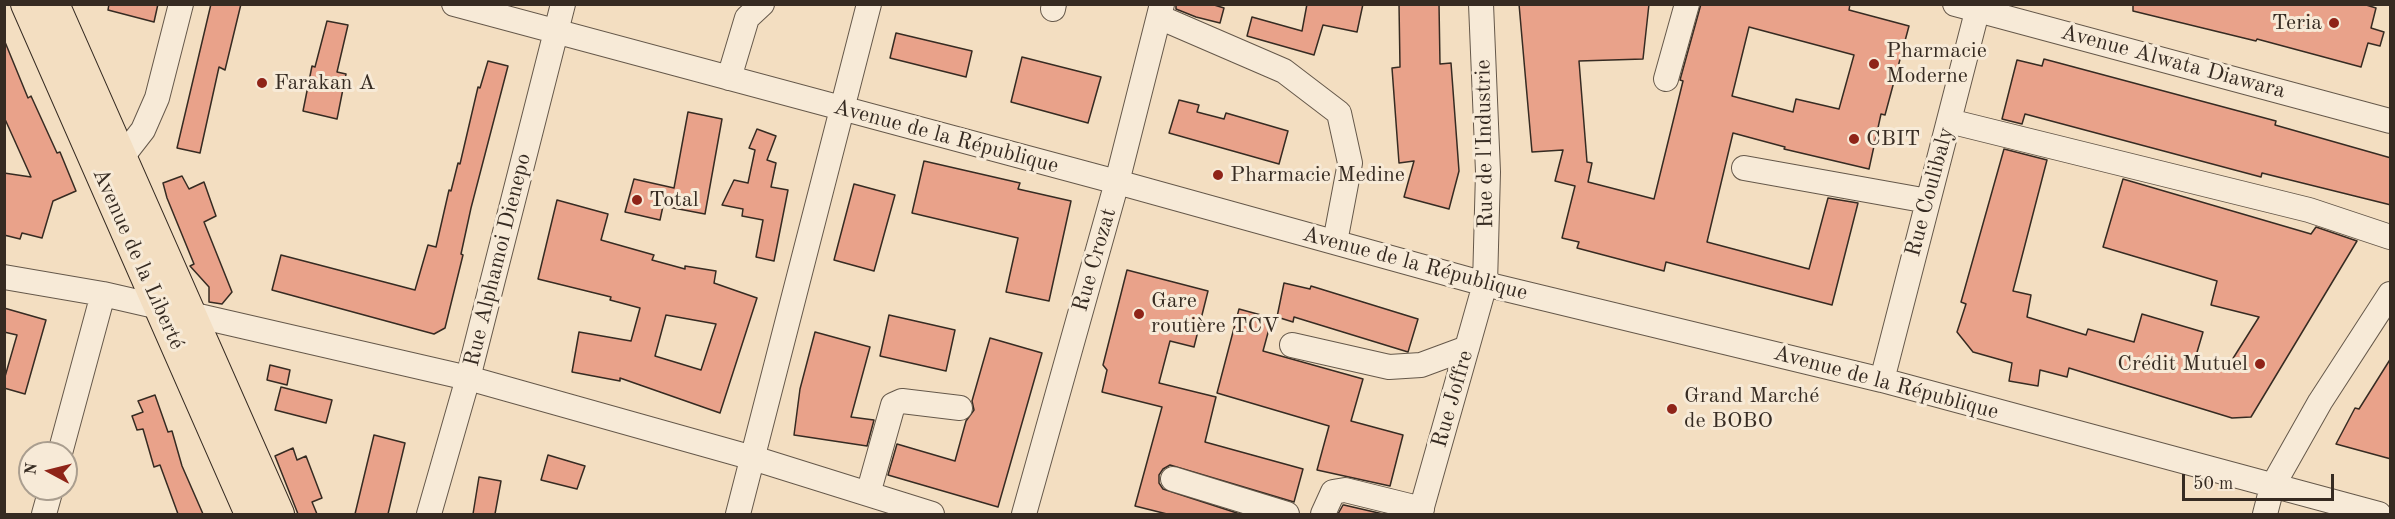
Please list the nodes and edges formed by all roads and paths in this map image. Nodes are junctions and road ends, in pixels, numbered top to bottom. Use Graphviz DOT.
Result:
graph roads {
  1 [pos="26,4"];
  2 [pos="54,4"];
  3 [pos="181,4"];
  4 [pos="454,4"];
  5 [pos="563,4"];
  6 [pos="869,4"];
  7 [pos="1481,4"];
  8 [pos="1687,4"];
  9 [pos="1971,6"];
  10 [pos="485,9"];
  11 [pos="750,9"];
  12 [pos="1160,11"];
  13 [pos="555,32"];
  14 [pos="729,78"];
  15 [pos="1666,80"];
  16 [pos="842,109"];
  17 [pos="1949,121"];
  18 [pos="2391,121"];
  19 [pos="122,157"];
  20 [pos="1744,168"];
  21 [pos="1117,182"];
  22 [pos="1928,201"];
  23 [pos="2391,237"];
  24 [pos="1335,242"];
  25 [pos="4,277"];
  26 [pos="1485,284"];
  27 [pos="103,294"];
  28 [pos="2391,294"];
  29 [pos="161,309"];
  30 [pos="192,316"];
  31 [pos="1292,345"];
  32 [pos="1467,348"];
  33 [pos="468,378"];
  34 [pos="1882,380"];
  35 [pos="960,408"];
  36 [pos="63,441"];
  37 [pos="753,458"];
  38 [pos="1173,479"];
  39 [pos="2272,487"];
  40 [pos="868,494"];
  41 [pos="1421,512"];
  42 [pos="250,514"];
  43 [pos="279,514"];
  44 [pos="429,514"];
  45 [pos="738,514"];
  46 [pos="932,514"];
  47 [pos="1024,514"];
  48 [pos="1287,514"];
  49 [pos="1323,514"];
  50 [pos="2265,514"];
  51 [pos="2379,514"];
  1 -- 29 [label="main road, Avenue de la Liberté"];
  2 -- 19 [label="main road, Avenue de la Liberté"];
  3 -- 19 [label="street"];
  4 -- 10 [label="street, Avenue de la République"];
  5 -- 13 [label="street, Rue Alphamoi Dienepo"];
  6 -- 16 [label="street"];
  7 -- 26 [label="street, Rue de l'Industrie"];
  8 -- 15 [label="street"];
  9 -- 17 [label="street, Rue Coulibaly"];
  9 -- 18 [label="street, Avenue Alwata Diawara"];
  10 -- 13 [label="street, Avenue de la République"];
  11 -- 14 [label="street"];
  12 -- 21 [label="street, Rue Crozat"];
  12 -- 24 [label="street"];
  13 -- 14 [label="street, Avenue de la République"];
  13 -- 33 [label="street, Rue Alphamoi Dienepo"];
  14 -- 16 [label="street, Avenue de la République"];
  16 -- 21 [label="street, Avenue de la République"];
  16 -- 37 [label="street"];
  17 -- 22 [label="street, Rue Coulibaly"];
  17 -- 23 [label="street"];
  19 -- 30 [label="main road, Avenue de la Liberté"];
  20 -- 22 [label="street"];
  21 -- 24 [label="street, Avenue de la République"];
  21 -- 47 [label="street, Rue Crozat"];
  22 -- 34 [label="street, Rue Coulibaly"];
  24 -- 26 [label="street, Avenue de la République"];
  25 -- 27 [label="street"];
  26 -- 32 [label="street, Rue Joffre"];
  26 -- 34 [label="street, Avenue de la République"];
  27 -- 29 [label="street"];
  27 -- 36 [label="street"];
  28 -- 39 [label="street"];
  29 -- 30 [label="street"];
  29 -- 42 [label="main road, Avenue de la Liberté"];
  30 -- 33 [label="street"];
  30 -- 43 [label="main road, Avenue de la Liberté"];
  31 -- 32 [label="street"];
  32 -- 41 [label="street, Rue Joffre"];
  33 -- 37 [label="street"];
  33 -- 44 [label="street, Rue Alphamoi Dienepo"];
  34 -- 39 [label="street, Avenue de la République"];
  35 -- 40 [label="street"];
  37 -- 40 [label="street"];
  37 -- 45 [label="street"];
  38 -- 48 [label="street"];
  39 -- 50 [label="street"];
  39 -- 51 [label="street, Avenue de la République"];
  40 -- 46 [label="street"];
  41 -- 49 [label="street"];
}
